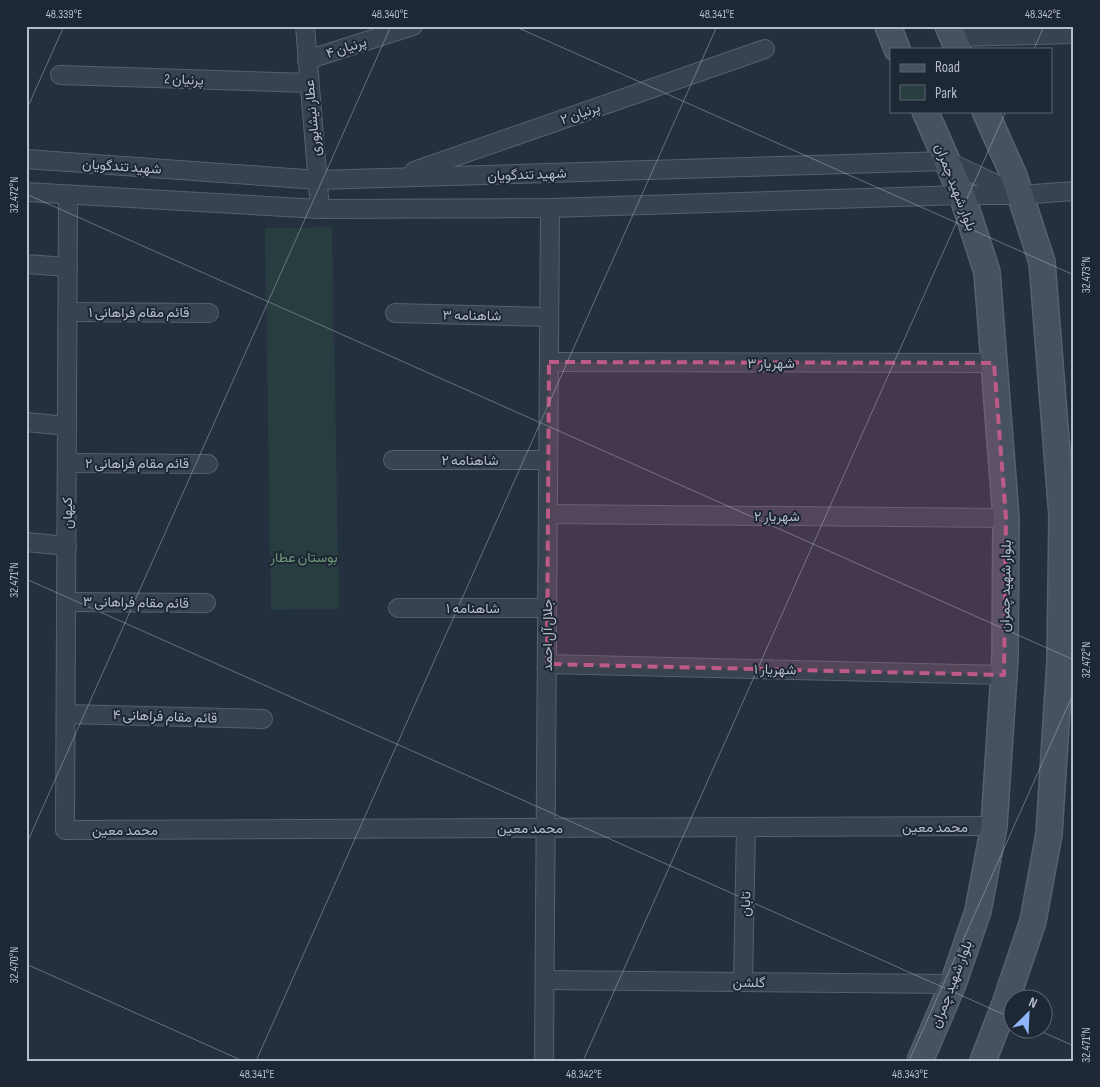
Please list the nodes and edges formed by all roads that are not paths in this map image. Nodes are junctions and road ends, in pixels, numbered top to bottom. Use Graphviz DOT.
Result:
graph roads {
  1 [pos="305,26"];
  2 [pos="413,26"];
  3 [pos="888,26"];
  4 [pos="1074,34"];
  5 [pos="953,37"];
  6 [pos="897,48"];
  7 [pos="765,49"];
  8 [pos="307,60"];
  9 [pos="60,75"];
  10 [pos="309,83"];
  11 [pos="925,112"];
  12 [pos="985,112"];
  13 [pos="26,159"];
  14 [pos="947,161"];
  15 [pos="396,178"];
  16 [pos="318,180"];
  17 [pos="1074,191"];
  18 [pos="26,192"];
  19 [pos="68,195"];
  20 [pos="962,195"];
  21 [pos="1020,195"];
  22 [pos="550,208"];
  23 [pos="320,209"];
  24 [pos="26,264"];
  25 [pos="68,266"];
  26 [pos="68,312"];
  27 [pos="209,312"];
  28 [pos="395,313"];
  29 [pos="549,317"];
  30 [pos="548,362"];
  31 [pos="994,363"];
  32 [pos="26,422"];
  33 [pos="67,426"];
  34 [pos="393,460"];
  35 [pos="548,460"];
  36 [pos="67,463"];
  37 [pos="208,464"];
  38 [pos="548,514"];
  39 [pos="1006,518"];
  40 [pos="26,542"];
  41 [pos="66,546"];
  42 [pos="66,602"];
  43 [pos="206,603"];
  44 [pos="398,608"];
  45 [pos="547,608"];
  46 [pos="547,664"];
  47 [pos="1004,675"];
  48 [pos="66,714"];
  49 [pos="263,719"];
  50 [pos="994,826"];
  51 [pos="746,827"];
  52 [pos="546,828"];
  53 [pos="65,830"];
  54 [pos="545,980"];
  55 [pos="743,982"];
  56 [pos="953,984"];
  57 [pos="544,1061"];
  58 [pos="920,1061"];
  59 [pos="983,1061"];
  1 -- 8 [label="street, عطار نیشابوری"];
  2 -- 8 [label="street, پرنیان ۴"];
  3 -- 6 [label="main road"];
  4 -- 5 [label="street"];
  7 -- 15 [label="street, پرنیان ۲"];
  8 -- 10 [label="street, عطار نیشابوری"];
  9 -- 10 [label="street, پرنیان 2"];
  10 -- 16 [label="street, عطار نیشابوری"];
  11 -- 14 [label="main road, بلوار شهید چمران"];
  12 -- 21 [label="main road"];
  13 -- 16 [label="street, شهید تندگویان"];
  14 -- 15 [label="street, شهید تندگویان"];
  14 -- 20 [label="main road, بلوار شهید چمران"];
  14 -- 21 [label="street, شهید تندگویان"];
  15 -- 16 [label="street, شهید تندگویان"];
  16 -- 23 [label="street, عطار نیشابوری"];
  17 -- 21 [label="street, شهید تندگویان"];
  18 -- 19 [label="street, شهید تندگویان"];
  19 -- 23 [label="street, شهید تندگویان"];
  19 -- 25 [label="street, کیهان"];
  20 -- 21 [label="street, شهید تندگویان"];
  20 -- 22 [label="street, شهید تندگویان"];
  20 -- 31 [label="main road, بلوار شهید چمران"];
  21 -- 59 [label="main road"];
  22 -- 23 [label="street, شهید تندگویان"];
  22 -- 29 [label="street, جلال آل احمد"];
  24 -- 25 [label="street"];
  25 -- 26 [label="street, کیهان"];
  26 -- 27 [label="street, قائم مقام فراهانی ۱"];
  26 -- 33 [label="street, کیهان"];
  28 -- 29 [label="street, شاهنامه ۳"];
  29 -- 30 [label="street, جلال آل احمد"];
  30 -- 31 [label="street, شهریار ۳"];
  30 -- 35 [label="street, جلال آل احمد"];
  31 -- 39 [label="main road, بلوار شهید چمران"];
  32 -- 33 [label="street"];
  33 -- 36 [label="street, کیهان"];
  34 -- 35 [label="street, شاهنامه ۲"];
  35 -- 38 [label="street, جلال آل احمد"];
  36 -- 37 [label="street, قائم مقام فراهانی ۲"];
  36 -- 41 [label="street, کیهان"];
  38 -- 39 [label="street, شهریار ۲"];
  38 -- 45 [label="street, جلال آل احمد"];
  39 -- 47 [label="main road, بلوار شهید چمران"];
  40 -- 41 [label="street"];
  41 -- 42 [label="street, کیهان"];
  42 -- 43 [label="street, قائم مقام فراهانی ۳"];
  42 -- 48 [label="street, کیهان"];
  44 -- 45 [label="street, شاهنامه ۱"];
  45 -- 46 [label="street, جلال آل احمد"];
  46 -- 47 [label="street, شهریار ۱"];
  46 -- 52 [label="street, جلال آل احمد"];
  47 -- 50 [label="main road, بلوار شهید چمران"];
  48 -- 49 [label="street, قائم مقام فراهانی ۴"];
  48 -- 53 [label="street, کیهان"];
  50 -- 51 [label="street, محمد معین"];
  50 -- 56 [label="main road, بلوار شهید چمران"];
  51 -- 52 [label="street, محمد معین"];
  51 -- 55 [label="street, تابان"];
  52 -- 53 [label="street, محمد معین"];
  52 -- 54 [label="street, جلال آل احمد"];
  54 -- 55 [label="street, گلشن"];
  54 -- 57 [label="street, جلال آل احمد"];
  55 -- 56 [label="street, گلشن"];
  56 -- 58 [label="main road, بلوار شهید چمران"];
}
